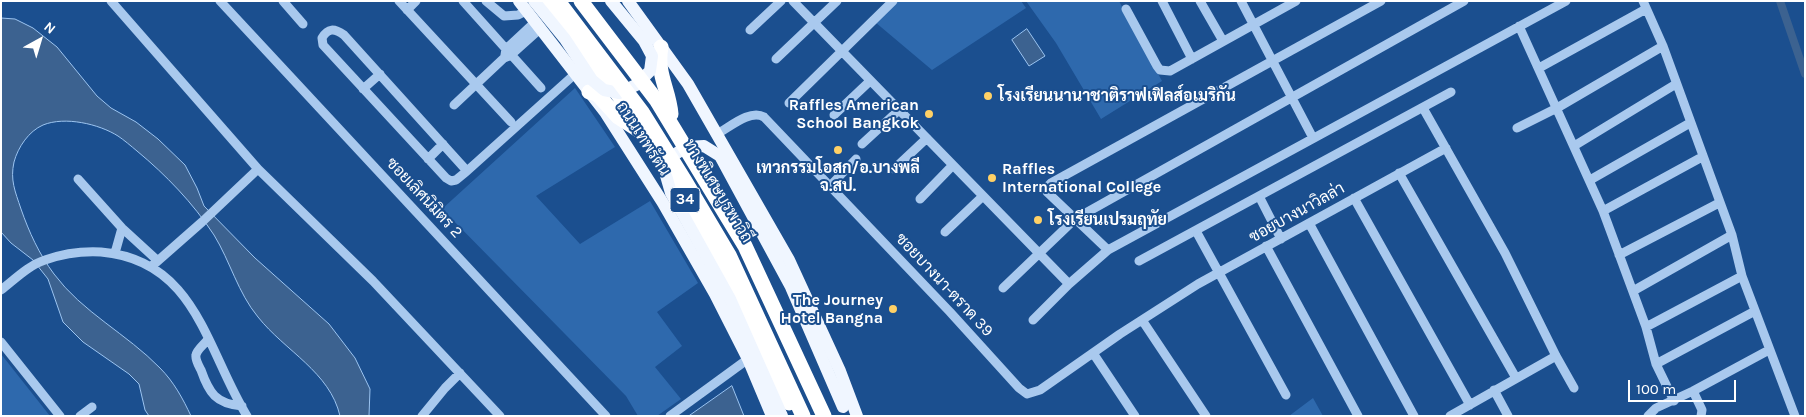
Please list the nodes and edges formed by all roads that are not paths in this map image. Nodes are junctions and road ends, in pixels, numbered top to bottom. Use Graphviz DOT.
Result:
graph roads {
  1 [pos="111,1"];
  2 [pos="220,1"];
  3 [pos="282,1"];
  4 [pos="399,1"];
  5 [pos="416,1"];
  6 [pos="463,1"];
  7 [pos="486,1"];
  8 [pos="548,1"];
  9 [pos="558,1"];
  10 [pos="567,1"];
  11 [pos="581,1"];
  12 [pos="587,1"];
  13 [pos="612,1"];
  14 [pos="628,1"];
  15 [pos="781,1"];
  16 [pos="793,1"];
  17 [pos="837,1"];
  18 [pos="893,1"];
  19 [pos="1162,1"];
  20 [pos="1200,1"];
  21 [pos="1241,1"];
  22 [pos="1296,1"];
  23 [pos="1381,1"];
  24 [pos="1464,1"];
  25 [pos="1561,3"];
  26 [pos="526,4"];
  27 [pos="1279,5"];
  28 [pos="1645,5"];
  29 [pos="407,10"];
  30 [pos="1126,10"];
  31 [pos="303,24"];
  32 [pos="814,24"];
  33 [pos="538,25"];
  34 [pos="1254,25"];
  35 [pos="1519,26"];
  36 [pos="750,30"];
  37 [pos="1223,41"];
  38 [pos="1663,46"];
  39 [pos="661,47"];
  40 [pos="842,52"];
  41 [pos="507,54"];
  42 [pos="776,59"];
  43 [pos="1192,59"];
  44 [pos="1273,61"];
  45 [pos="1539,68"];
  46 [pos="380,74"];
  47 [pos="575,74"];
  48 [pos="870,81"];
  49 [pos="1676,84"];
  50 [pos="476,85"];
  51 [pos="541,88"];
  52 [pos="363,89"];
  53 [pos="589,92"];
  54 [pos="1451,92"];
  55 [pos="1291,98"];
  56 [pos="790,103"];
  57 [pos="454,105"];
  58 [pos="1423,108"];
  59 [pos="1557,108"];
  60 [pos="898,110"];
  61 [pos="671,114"];
  62 [pos="834,115"];
  63 [pos="511,122"];
  64 [pos="1690,123"];
  65 [pos="1517,128"];
  66 [pos="717,134"];
  67 [pos="646,135"];
  68 [pos="926,138"];
  69 [pos="1313,138"];
  70 [pos="444,144"];
  71 [pos="862,144"];
  72 [pos="1574,146"];
  73 [pos="1446,148"];
  74 [pos="1702,157"];
  75 [pos="428,158"];
  76 [pos="856,159"];
  77 [pos="953,165"];
  78 [pos="894,168"];
  79 [pos="258,169"];
  80 [pos="467,171"];
  81 [pos="1399,173"];
  82 [pos="78,180"];
  83 [pos="1590,180"];
  84 [pos="830,186"];
  85 [pos="983,196"];
  86 [pos="1354,198"];
  87 [pos="920,199"];
  88 [pos="1261,200"];
  89 [pos="1719,203"];
  90 [pos="1603,210"];
  91 [pos="1075,218"];
  92 [pos="1309,223"];
  93 [pos="122,228"];
  94 [pos="1196,231"];
  95 [pos="945,232"];
  96 [pos="1732,236"];
  97 [pos="1281,239"];
  98 [pos="1266,246"];
  99 [pos="1108,250"];
  100 [pos="1039,252"];
  101 [pos="115,253"];
  102 [pos="1619,255"];
  103 [pos="1139,261"];
  104 [pos="155,264"];
  105 [pos="1219,272"];
  106 [pos="1742,276"];
  107 [pos="1069,284"];
  108 [pos="1003,288"];
  109 [pos="1,290"];
  110 [pos="1633,291"];
  111 [pos="1164,306"];
  112 [pos="1755,311"];
  113 [pos="1033,320"];
  114 [pos="1142,320"];
  115 [pos="1646,327"];
  116 [pos="208,340"];
  117 [pos="2,343"];
  118 [pos="1769,350"];
  119 [pos="1093,354"];
  120 [pos="1556,356"];
  121 [pos="748,359"];
  122 [pos="1656,364"];
  123 [pos="460,373"];
  124 [pos="1516,378"];
  125 [pos="1574,388"];
  126 [pos="1494,390"];
  127 [pos="1693,391"];
  128 [pos="1286,395"];
  129 [pos="1674,401"];
  130 [pos="1470,404"];
  131 [pos="242,406"];
  132 [pos="92,407"];
  133 [pos="840,413"];
  134 [pos="82,415"];
  135 [pos="60,416"];
  136 [pos="247,416"];
  137 [pos="422,416"];
  138 [pos="500,416"];
  139 [pos="606,416"];
  140 [pos="670,416"];
  141 [pos="772,416"];
  142 [pos="782,416"];
  143 [pos="795,416"];
  144 [pos="803,416"];
  145 [pos="811,416"];
  146 [pos="824,416"];
  147 [pos="857,416"];
  148 [pos="1135,416"];
  149 [pos="1206,416"];
  150 [pos="1358,416"];
  151 [pos="1414,416"];
  152 [pos="1450,416"];
  153 [pos="1508,416"];
  154 [pos="1648,416"];
  155 [pos="1701,416"];
  156 [pos="1794,416"];
  1 -- 79 [label="street"];
  2 -- 139 [label="street, ซอยเลิศนิมิตร 2"];
  3 -- 31 [label="street"];
  4 -- 29 [label="street"];
  5 -- 29 [label="street"];
  6 -- 41 [label="street"];
  7 -- 26 [label="street"];
  8 -- 67 [label="highway, ถนนเทพรัตน / 34"];
  9 -- 144 [label="highway, bridge"];
  10 -- 145 [label="highway, ทางพิเศษบูรพาวิถี, bridge"];
  11 -- 146 [label="highway, ทางพิเศษบูรพาวิถี, bridge"];
  12 -- 61 [label="highway, 34"];
  13 -- 26 [label="main road, bridge"];
  14 -- 39 [label="main road"];
  15 -- 36 [label="street"];
  16 -- 32 [label="street"];
  17 -- 32 [label="street"];
  18 -- 40 [label="street"];
  19 -- 43 [label="street"];
  20 -- 37 [label="street"];
  21 -- 34 [label="street"];
  22 -- 27 [label="street"];
  23 -- 44 [label="street"];
  24 -- 55 [label="street"];
  25 -- 35 [label="street"];
  26 -- 33 [label="main road, ถนนเทพรัตน / 34"];
  27 -- 34 [label="street"];
  28 -- 38 [label="street"];
  28 -- 45 [label="street"];
  29 -- 50 [label="street"];
  30 -- 43 [label="street"];
  32 -- 40 [label="street"];
  32 -- 42 [label="street"];
  33 -- 41 [label="street"];
  33 -- 47 [label="main road, ถนนเทพรัตน / 34"];
  34 -- 37 [label="street"];
  34 -- 44 [label="street"];
  35 -- 45 [label="street"];
  35 -- 69 [label="street"];
  37 -- 43 [label="street"];
  38 -- 49 [label="street"];
  38 -- 59 [label="street"];
  39 -- 61 [label="highway"];
  39 -- 66 [label="main road"];
  40 -- 48 [label="street"];
  40 -- 56 [label="street"];
  41 -- 50 [label="street"];
  41 -- 51 [label="street"];
  44 -- 55 [label="street"];
  44 -- 91 [label="street"];
  45 -- 59 [label="street"];
  46 -- 52 [label="street"];
  46 -- 52 [label="street"];
  46 -- 70 [label="street"];
  47 -- 53 [label="main road, ถนนเทพรัตน / 34"];
  47 -- 80 [label="street"];
  48 -- 60 [label="street"];
  48 -- 62 [label="street"];
  49 -- 64 [label="street"];
  49 -- 72 [label="street"];
  50 -- 57 [label="street"];
  50 -- 63 [label="street"];
  52 -- 75 [label="street"];
  53 -- 67 [label="highway"];
  53 -- 121 [label="main road, ถนนเทพรัตน / 34"];
  54 -- 58 [label="street"];
  55 -- 69 [label="street"];
  55 -- 91 [label="street"];
  58 -- 73 [label="street"];
  58 -- 94 [label="street"];
  59 -- 65 [label="street"];
  59 -- 72 [label="street"];
  60 -- 68 [label="street"];
  60 -- 71 [label="street"];
  61 -- 133 [label="highway, 34"];
  64 -- 74 [label="street"];
  64 -- 83 [label="street"];
  66 -- 84 [label="street, ซอยบางนา-ตราด 39"];
  66 -- 147 [label="main road"];
  67 -- 143 [label="highway, ถนนเทพรัตน / 34"];
  68 -- 77 [label="street"];
  68 -- 78 [label="street"];
  69 -- 99 [label="street"];
  70 -- 75 [label="street"];
  70 -- 80 [label="street"];
  72 -- 83 [label="street"];
  73 -- 81 [label="street, ซอยบางนาวิลล่า"];
  73 -- 120 [label="street"];
  74 -- 89 [label="street"];
  74 -- 90 [label="street"];
  75 -- 80 [label="street"];
  76 -- 84 [label="street"];
  77 -- 85 [label="street"];
  77 -- 87 [label="street"];
  79 -- 104 [label="street"];
  79 -- 123 [label="street"];
  81 -- 86 [label="street, ซอยบางนาวิลล่า"];
  81 -- 124 [label="street"];
  82 -- 93 [label="street"];
  83 -- 90 [label="street"];
  84 -- 119 [label="street, ซอยบางนา-ตราด 39"];
  85 -- 95 [label="street"];
  85 -- 100 [label="street"];
  86 -- 92 [label="street, ซอยบางนาวิลล่า"];
  86 -- 130 [label="street"];
  88 -- 97 [label="street"];
  89 -- 96 [label="street"];
  89 -- 102 [label="street"];
  90 -- 102 [label="street"];
  91 -- 99 [label="street"];
  91 -- 100 [label="street"];
  92 -- 97 [label="street, ซอยบางนาวิลล่า"];
  92 -- 151 [label="street"];
  93 -- 101 [label="street"];
  93 -- 104 [label="street"];
  94 -- 103 [label="street"];
  94 -- 105 [label="street"];
  96 -- 106 [label="street"];
  96 -- 110 [label="street"];
  97 -- 98 [label="street, ซอยบางนาวิลล่า"];
  98 -- 105 [label="street, ซอยบางนาวิลล่า"];
  98 -- 150 [label="street"];
  99 -- 107 [label="street"];
  100 -- 107 [label="street"];
  100 -- 108 [label="street"];
  101 -- 104 [label="street"];
  101 -- 109 [label="street"];
  102 -- 110 [label="street"];
  104 -- 116 [label="street"];
  105 -- 111 [label="street, ซอยบางนาวิลล่า"];
  105 -- 128 [label="street"];
  106 -- 112 [label="street"];
  106 -- 115 [label="street"];
  107 -- 113 [label="street"];
  110 -- 115 [label="street"];
  111 -- 114 [label="street, ซอยบางนา-ตราด 39"];
  112 -- 118 [label="street"];
  112 -- 122 [label="street"];
  114 -- 119 [label="street, ซอยบางนา-ตราด 39"];
  114 -- 149 [label="street"];
  115 -- 122 [label="street"];
  116 -- 131 [label="street"];
  116 -- 131 [label="street"];
  117 -- 135 [label="street"];
  118 -- 127 [label="street"];
  118 -- 156 [label="street"];
  119 -- 148 [label="street"];
  120 -- 124 [label="street"];
  120 -- 125 [label="street"];
  121 -- 140 [label="street"];
  121 -- 141 [label="main road, ถนนเทพรัตน / 34"];
  122 -- 129 [label="street"];
  123 -- 137 [label="street"];
  123 -- 138 [label="street"];
  124 -- 126 [label="street"];
  126 -- 130 [label="street"];
  126 -- 153 [label="street"];
  127 -- 129 [label="street"];
  127 -- 155 [label="street"];
  129 -- 154 [label="street"];
  130 -- 152 [label="street"];
  131 -- 136 [label="street"];
  132 -- 134 [label="street"];
  133 -- 142 [label="main road, bridge"];
}
